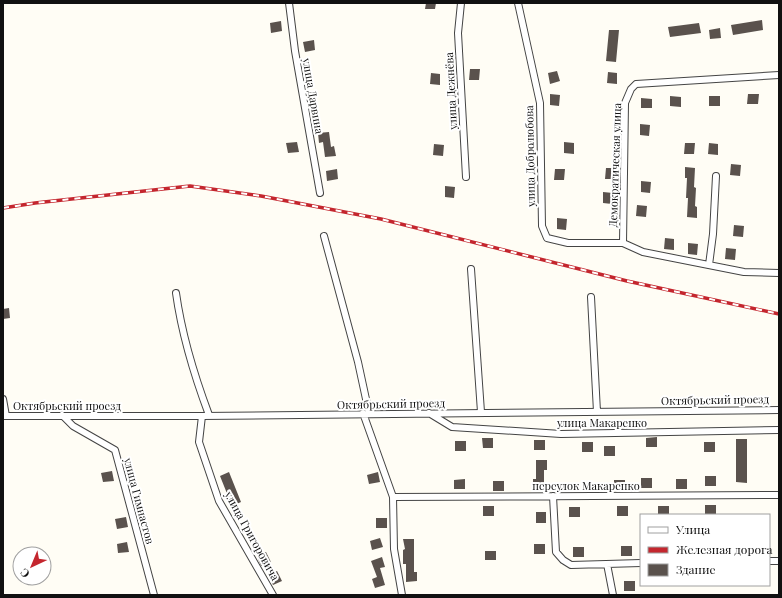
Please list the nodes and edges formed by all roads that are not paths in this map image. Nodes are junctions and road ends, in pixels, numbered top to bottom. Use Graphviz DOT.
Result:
graph roads {
  1 [pos="289,3"];
  2 [pos="461,3"];
  3 [pos="518,3"];
  4 [pos="779,75"];
  5 [pos="716,176"];
  6 [pos="466,177"];
  7 [pos="320,193"];
  8 [pos="324,236"];
  9 [pos="623,243"];
  10 [pos="709,265"];
  11 [pos="471,269"];
  12 [pos="779,273"];
  13 [pos="176,293"];
  14 [pos="591,297"];
  15 [pos="3,399"];
  16 [pos="779,410"];
  17 [pos="480,412"];
  18 [pos="597,412"];
  19 [pos="366,413"];
  20 [pos="429,414"];
  21 [pos="62,415"];
  22 [pos="4,416"];
  23 [pos="205,416"];
  24 [pos="779,430"];
  25 [pos="779,495"];
  26 [pos="553,496"];
  27 [pos="393,497"];
  28 [pos="640,563"];
  29 [pos="607,564"];
  30 [pos="154,595"];
  31 [pos="273,595"];
  32 [pos="402,595"];
  33 [pos="613,595"];
  1 -- 7 [label="street, улица Дарвина"];
  2 -- 6 [label="street, улица Дежнёва"];
  3 -- 9 [label="street, улица Добролюбова"];
  4 -- 9 [label="street, Демократическая улица"];
  5 -- 10 [label="street"];
  8 -- 19 [label="street"];
  9 -- 10 [label="street"];
  10 -- 12 [label="street"];
  11 -- 17 [label="street"];
  13 -- 23 [label="street, улица Григоровича"];
  14 -- 18 [label="street"];
  15 -- 22 [label="street"];
  16 -- 18 [label="street, Октябрьский проезд"];
  17 -- 18 [label="street, Октябрьский проезд"];
  17 -- 20 [label="street, Октябрьский проезд"];
  19 -- 20 [label="street, Октябрьский проезд"];
  19 -- 23 [label="street, Октябрьский проезд"];
  19 -- 27 [label="street"];
  20 -- 24 [label="street, улица Макаренко"];
  21 -- 22 [label="street, Октябрьский проезд"];
  21 -- 23 [label="street, Октябрьский проезд"];
  21 -- 30 [label="street, улица Гимнастов"];
  23 -- 31 [label="street, улица Григоровича"];
  25 -- 26 [label="street, переулок Макаренко"];
  26 -- 27 [label="street, переулок Макаренко"];
  26 -- 29 [label="street"];
  27 -- 32 [label="street"];
  28 -- 29 [label="street"];
  29 -- 33 [label="street"];
}
